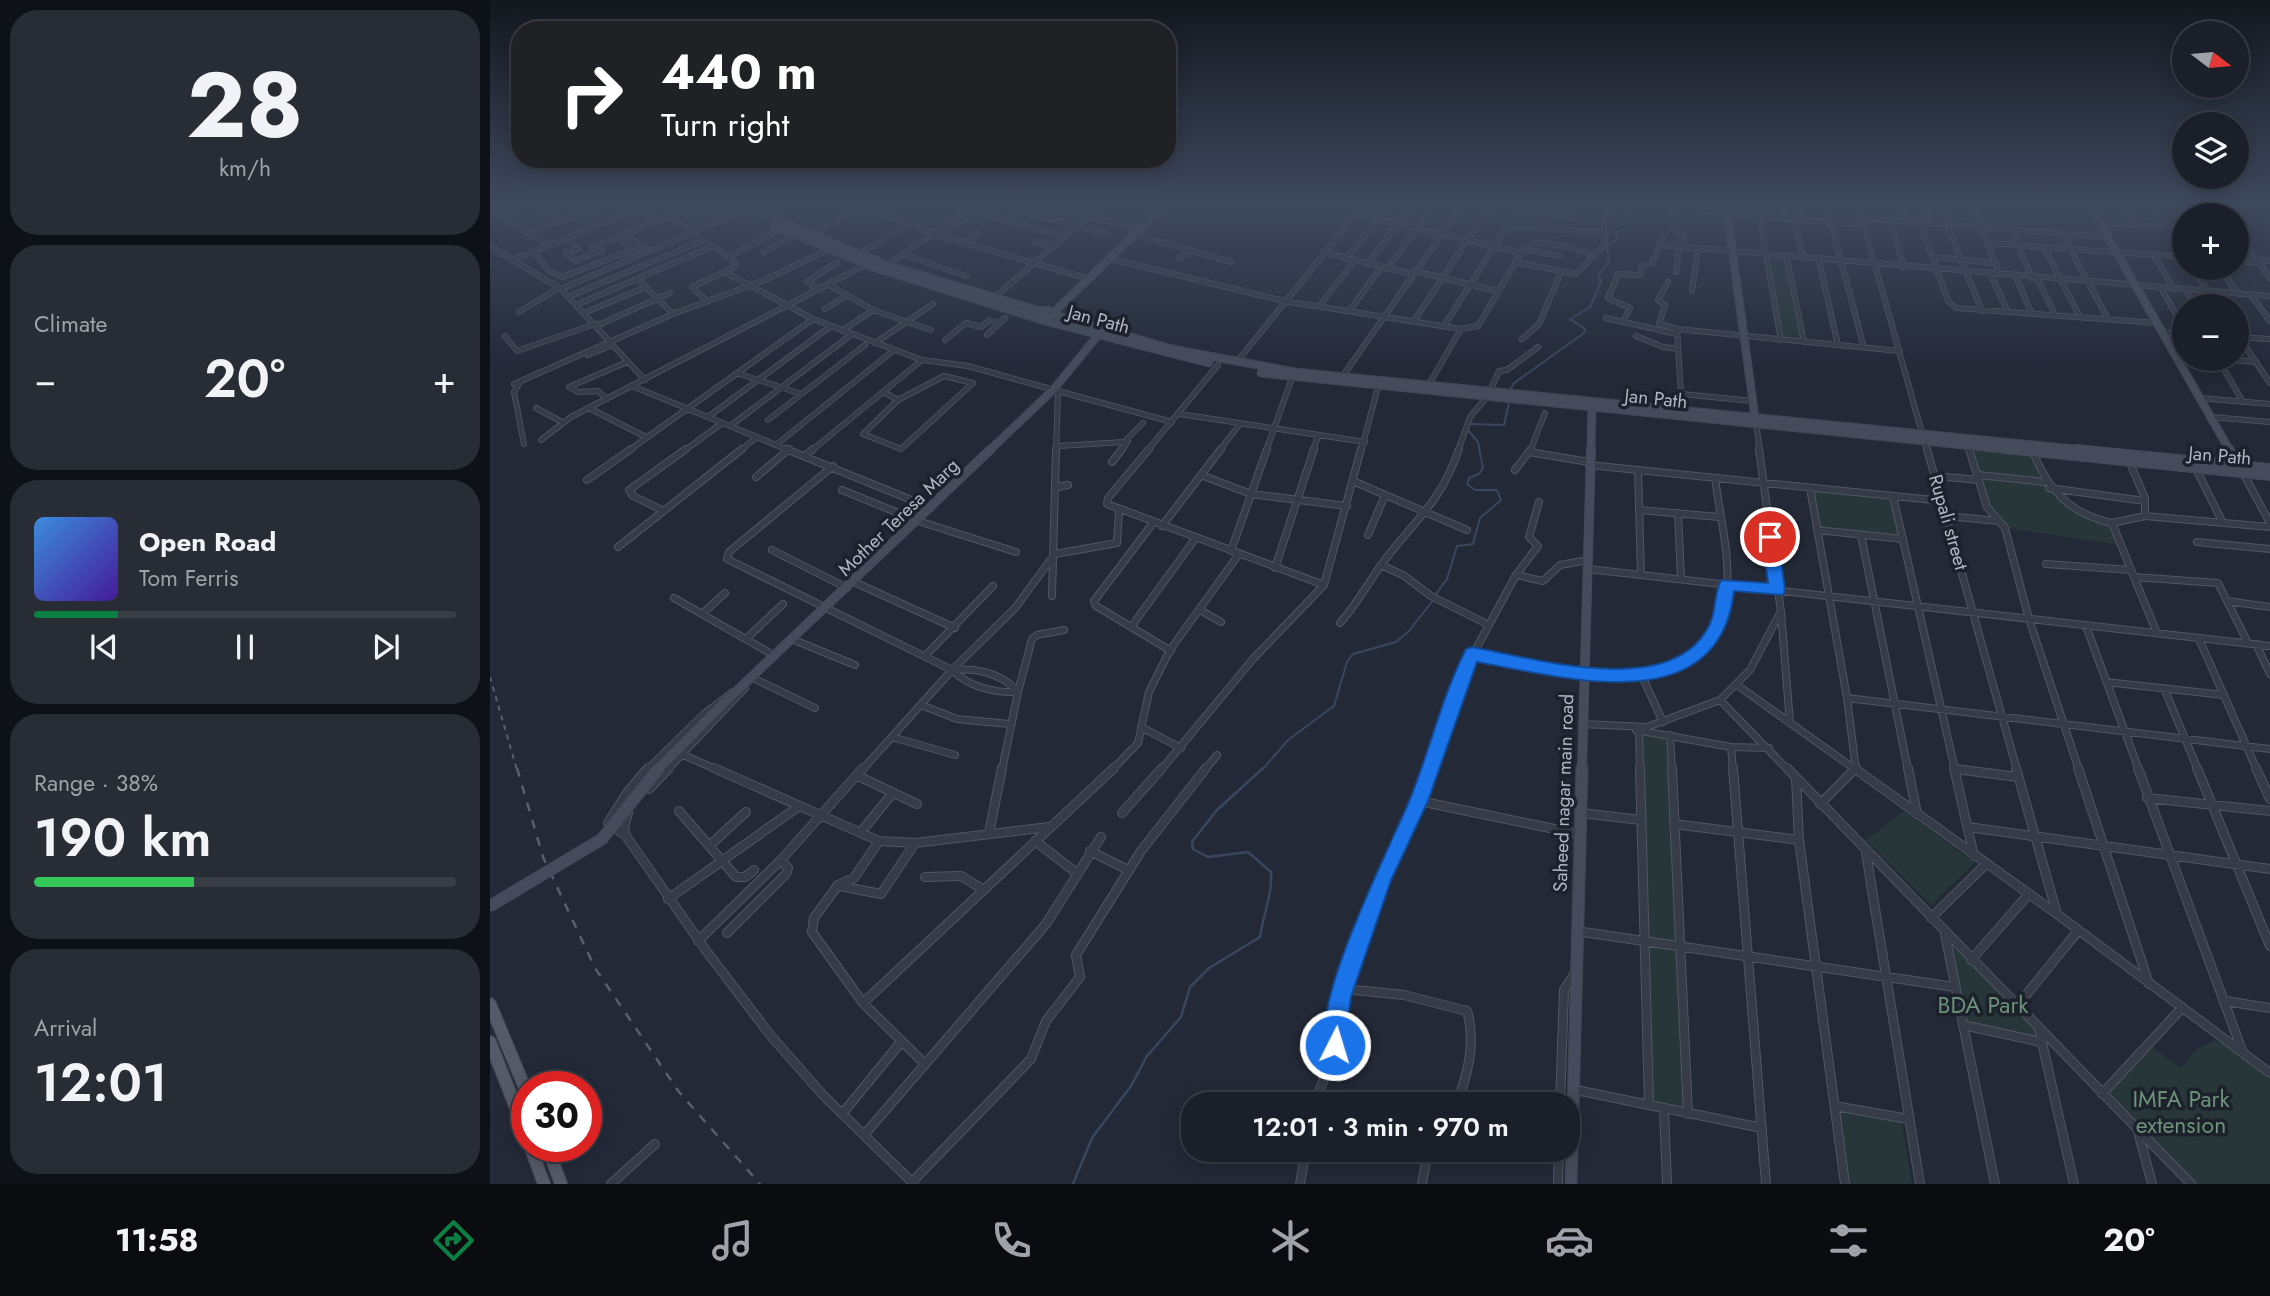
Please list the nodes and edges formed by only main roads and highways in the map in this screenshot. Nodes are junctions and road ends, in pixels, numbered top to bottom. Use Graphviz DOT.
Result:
graph roads {
  1 [pos="861,259"];
  2 [pos="866,259"];
  3 [pos="1103,259"];
  4 [pos="1107,259"];
  5 [pos="1735,259"];
  6 [pos="2121,259"];
  7 [pos="870,262"];
  8 [pos="1045,317"];
  9 [pos="1103,334"];
  10 [pos="1340,380"];
  11 [pos="1488,395"];
  12 [pos="1503,396"];
  13 [pos="1517,397"];
  14 [pos="1592,405"];
  15 [pos="1756,421"];
  16 [pos="2238,465"];
  17 [pos="2270,468"];
  18 [pos="2270,476"];
  19 [pos="490,906"];
  20 [pos="490,1004"];
  21 [pos="490,1042"];
  22 [pos="518,1071"];
  23 [pos="511,1095"];
  24 [pos="536,1162"];
  25 [pos="553,1162"];
  26 [pos="544,1184"];
  27 [pos="561,1184"];
  28 [pos="1573,1184"];
  1 -- 7 [label="main road, Jan Path"];
  2 -- 7 [label="main road, Jan Path"];
  3 -- 8 [label="main road"];
  4 -- 8 [label="main road"];
  5 -- 15 [label="main road"];
  6 -- 16 [label="main road"];
  7 -- 8 [label="main road, Jan Path"];
  7 -- 8 [label="main road, Jan Path"];
  8 -- 9 [label="main road, Jan Path"];
  9 -- 10 [label="main road, Jan Path"];
  9 -- 10 [label="main road, Jan Path"];
  9 -- 19 [label="main road, Mother Teresa Marg, bridge"];
  10 -- 11 [label="main road, Jan Path"];
  10 -- 11 [label="main road, Jan Path"];
  11 -- 12 [label="main road, Jan Path"];
  12 -- 13 [label="main road, Jan Path"];
  13 -- 14 [label="main road, Jan Path"];
  14 -- 15 [label="main road, Jan Path"];
  14 -- 15 [label="main road, Jan Path"];
  14 -- 28 [label="main road, Saheed nagar main road"];
  15 -- 16 [label="main road, Jan Path"];
  15 -- 18 [label="main road, Jan Path"];
  16 -- 17 [label="main road, Jan Path"];
  20 -- 22 [label="main road"];
  21 -- 23 [label="main road"];
  24 -- 26 [label="main road"];
  25 -- 27 [label="main road"];
}
